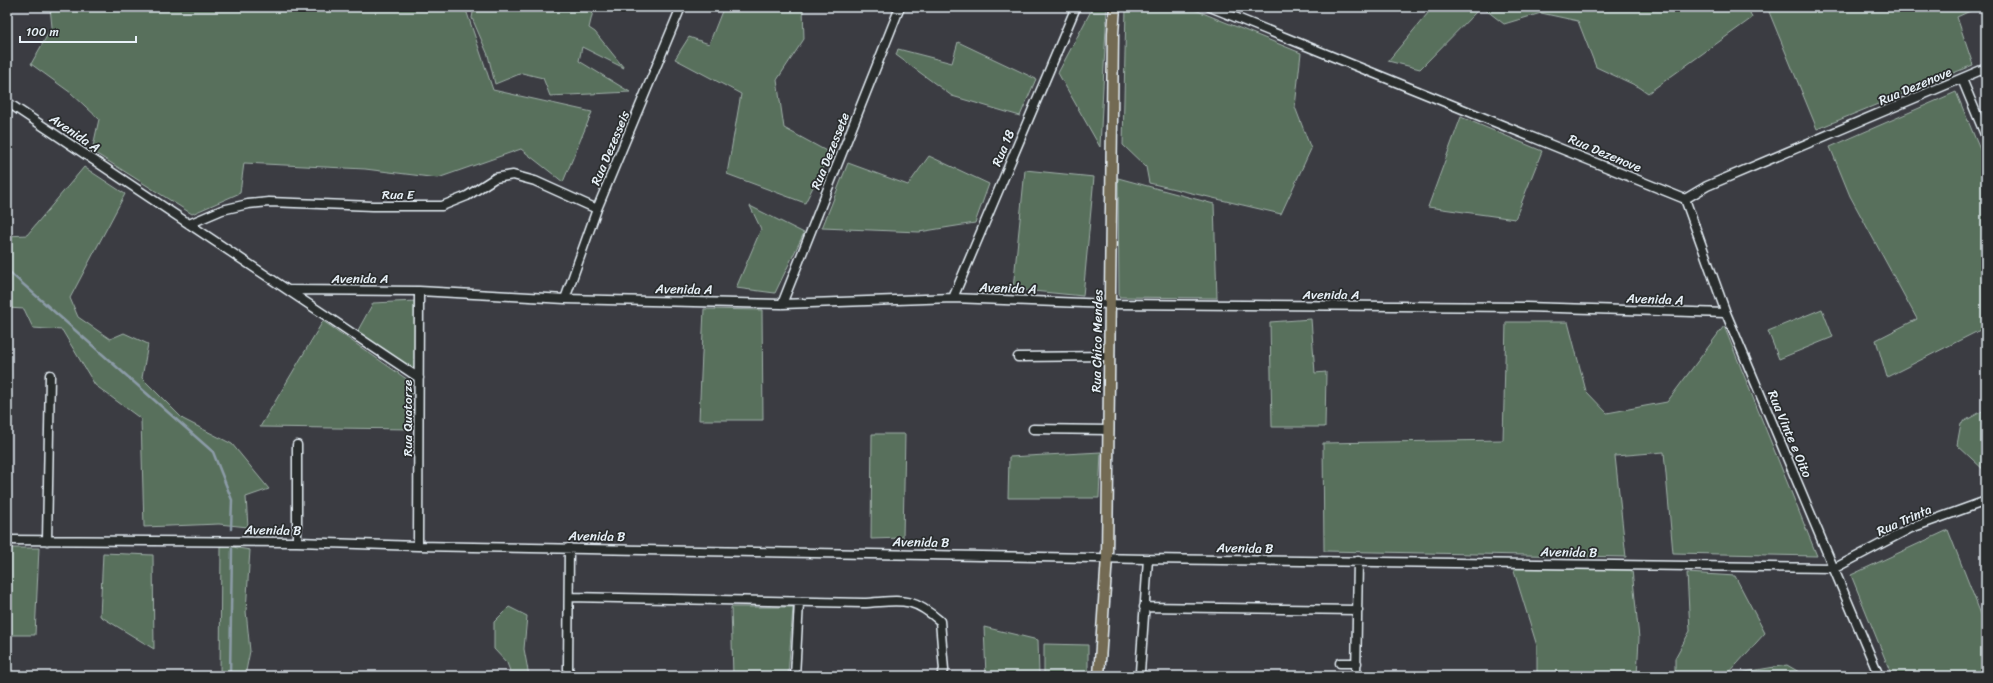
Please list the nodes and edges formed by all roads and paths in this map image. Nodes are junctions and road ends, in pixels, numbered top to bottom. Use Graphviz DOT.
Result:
graph roads {
  1 [pos="681,7"];
  2 [pos="900,7"];
  3 [pos="1076,7"];
  4 [pos="1115,7"];
  5 [pos="1210,7"];
  6 [pos="1986,68"];
  7 [pos="1962,79"];
  8 [pos="7,102"];
  9 [pos="1986,137"];
  10 [pos="1685,199"];
  11 [pos="598,209"];
  12 [pos="189,224"];
  13 [pos="289,290"];
  14 [pos="419,291"];
  15 [pos="953,298"];
  16 [pos="565,299"];
  17 [pos="782,304"];
  18 [pos="1110,304"];
  19 [pos="1726,313"];
  20 [pos="1110,356"];
  21 [pos="1018,357"];
  22 [pos="50,375"];
  23 [pos="419,378"];
  24 [pos="1033,429"];
  25 [pos="1109,430"];
  26 [pos="297,445"];
  27 [pos="1986,501"];
  28 [pos="7,540"];
  29 [pos="47,541"];
  30 [pos="296,542"];
  31 [pos="418,546"];
  32 [pos="569,548"];
  33 [pos="1107,557"];
  34 [pos="1148,559"];
  35 [pos="1358,561"];
  36 [pos="1835,568"];
  37 [pos="569,597"];
  38 [pos="799,602"];
  39 [pos="1144,607"];
  40 [pos="1358,610"];
  41 [pos="1340,663"];
  42 [pos="1357,663"];
  43 [pos="571,676"];
  44 [pos="795,676"];
  45 [pos="941,676"];
  46 [pos="1099,676"];
  47 [pos="1142,676"];
  48 [pos="1356,676"];
  49 [pos="1879,676"];
  1 -- 11 [label="street, Rua Dezesseis"];
  2 -- 17 [label="street, Rua Dezessete"];
  3 -- 15 [label="street, Rua 18"];
  4 -- 18 [label="main road, Rua Chico Mendes"];
  5 -- 10 [label="street, Rua Dezenove"];
  6 -- 7 [label="street, Rua Dezenove"];
  7 -- 9 [label="street"];
  7 -- 10 [label="street, Rua Dezenove"];
  8 -- 12 [label="street, Avenida A"];
  10 -- 19 [label="street, Rua Vinte e Oito"];
  11 -- 12 [label="street, Rua E"];
  11 -- 16 [label="street, Rua Dezesseis"];
  12 -- 13 [label="street, Avenida A"];
  13 -- 14 [label="street, Avenida A"];
  13 -- 23 [label="street, Avenida A"];
  14 -- 16 [label="street, Avenida A"];
  14 -- 23 [label="street, Rua Quatorze"];
  15 -- 17 [label="street, Avenida A"];
  15 -- 18 [label="street, Avenida A"];
  16 -- 17 [label="street, Avenida A"];
  18 -- 19 [label="street, Avenida A"];
  18 -- 20 [label="main road, Rua Chico Mendes"];
  19 -- 36 [label="street, Rua Vinte e Oito"];
  20 -- 21 [label="street"];
  20 -- 25 [label="main road, Rua Chico Mendes"];
  22 -- 29 [label="street"];
  23 -- 31 [label="street, Rua Quatorze"];
  24 -- 25 [label="street"];
  25 -- 33 [label="main road, Rua Chico Mendes"];
  26 -- 30 [label="street"];
  27 -- 36 [label="street, Rua Trinta"];
  28 -- 29 [label="street, Avenida B"];
  29 -- 30 [label="street, Avenida B"];
  30 -- 31 [label="street, Avenida B"];
  31 -- 32 [label="street, Avenida B"];
  32 -- 33 [label="street, Avenida B"];
  32 -- 37 [label="street"];
  33 -- 34 [label="street, Avenida B"];
  33 -- 46 [label="main road, Rua Chico Mendes"];
  34 -- 35 [label="street, Avenida B"];
  34 -- 39 [label="street"];
  35 -- 36 [label="street, Avenida B"];
  35 -- 40 [label="street"];
  36 -- 49 [label="street, Rua Vinte e Oito"];
  37 -- 38 [label="street"];
  37 -- 43 [label="street"];
  38 -- 44 [label="street"];
  38 -- 45 [label="street"];
  39 -- 40 [label="street"];
  39 -- 47 [label="street"];
  40 -- 42 [label="street"];
  41 -- 42 [label="street"];
  42 -- 48 [label="street"];
}
